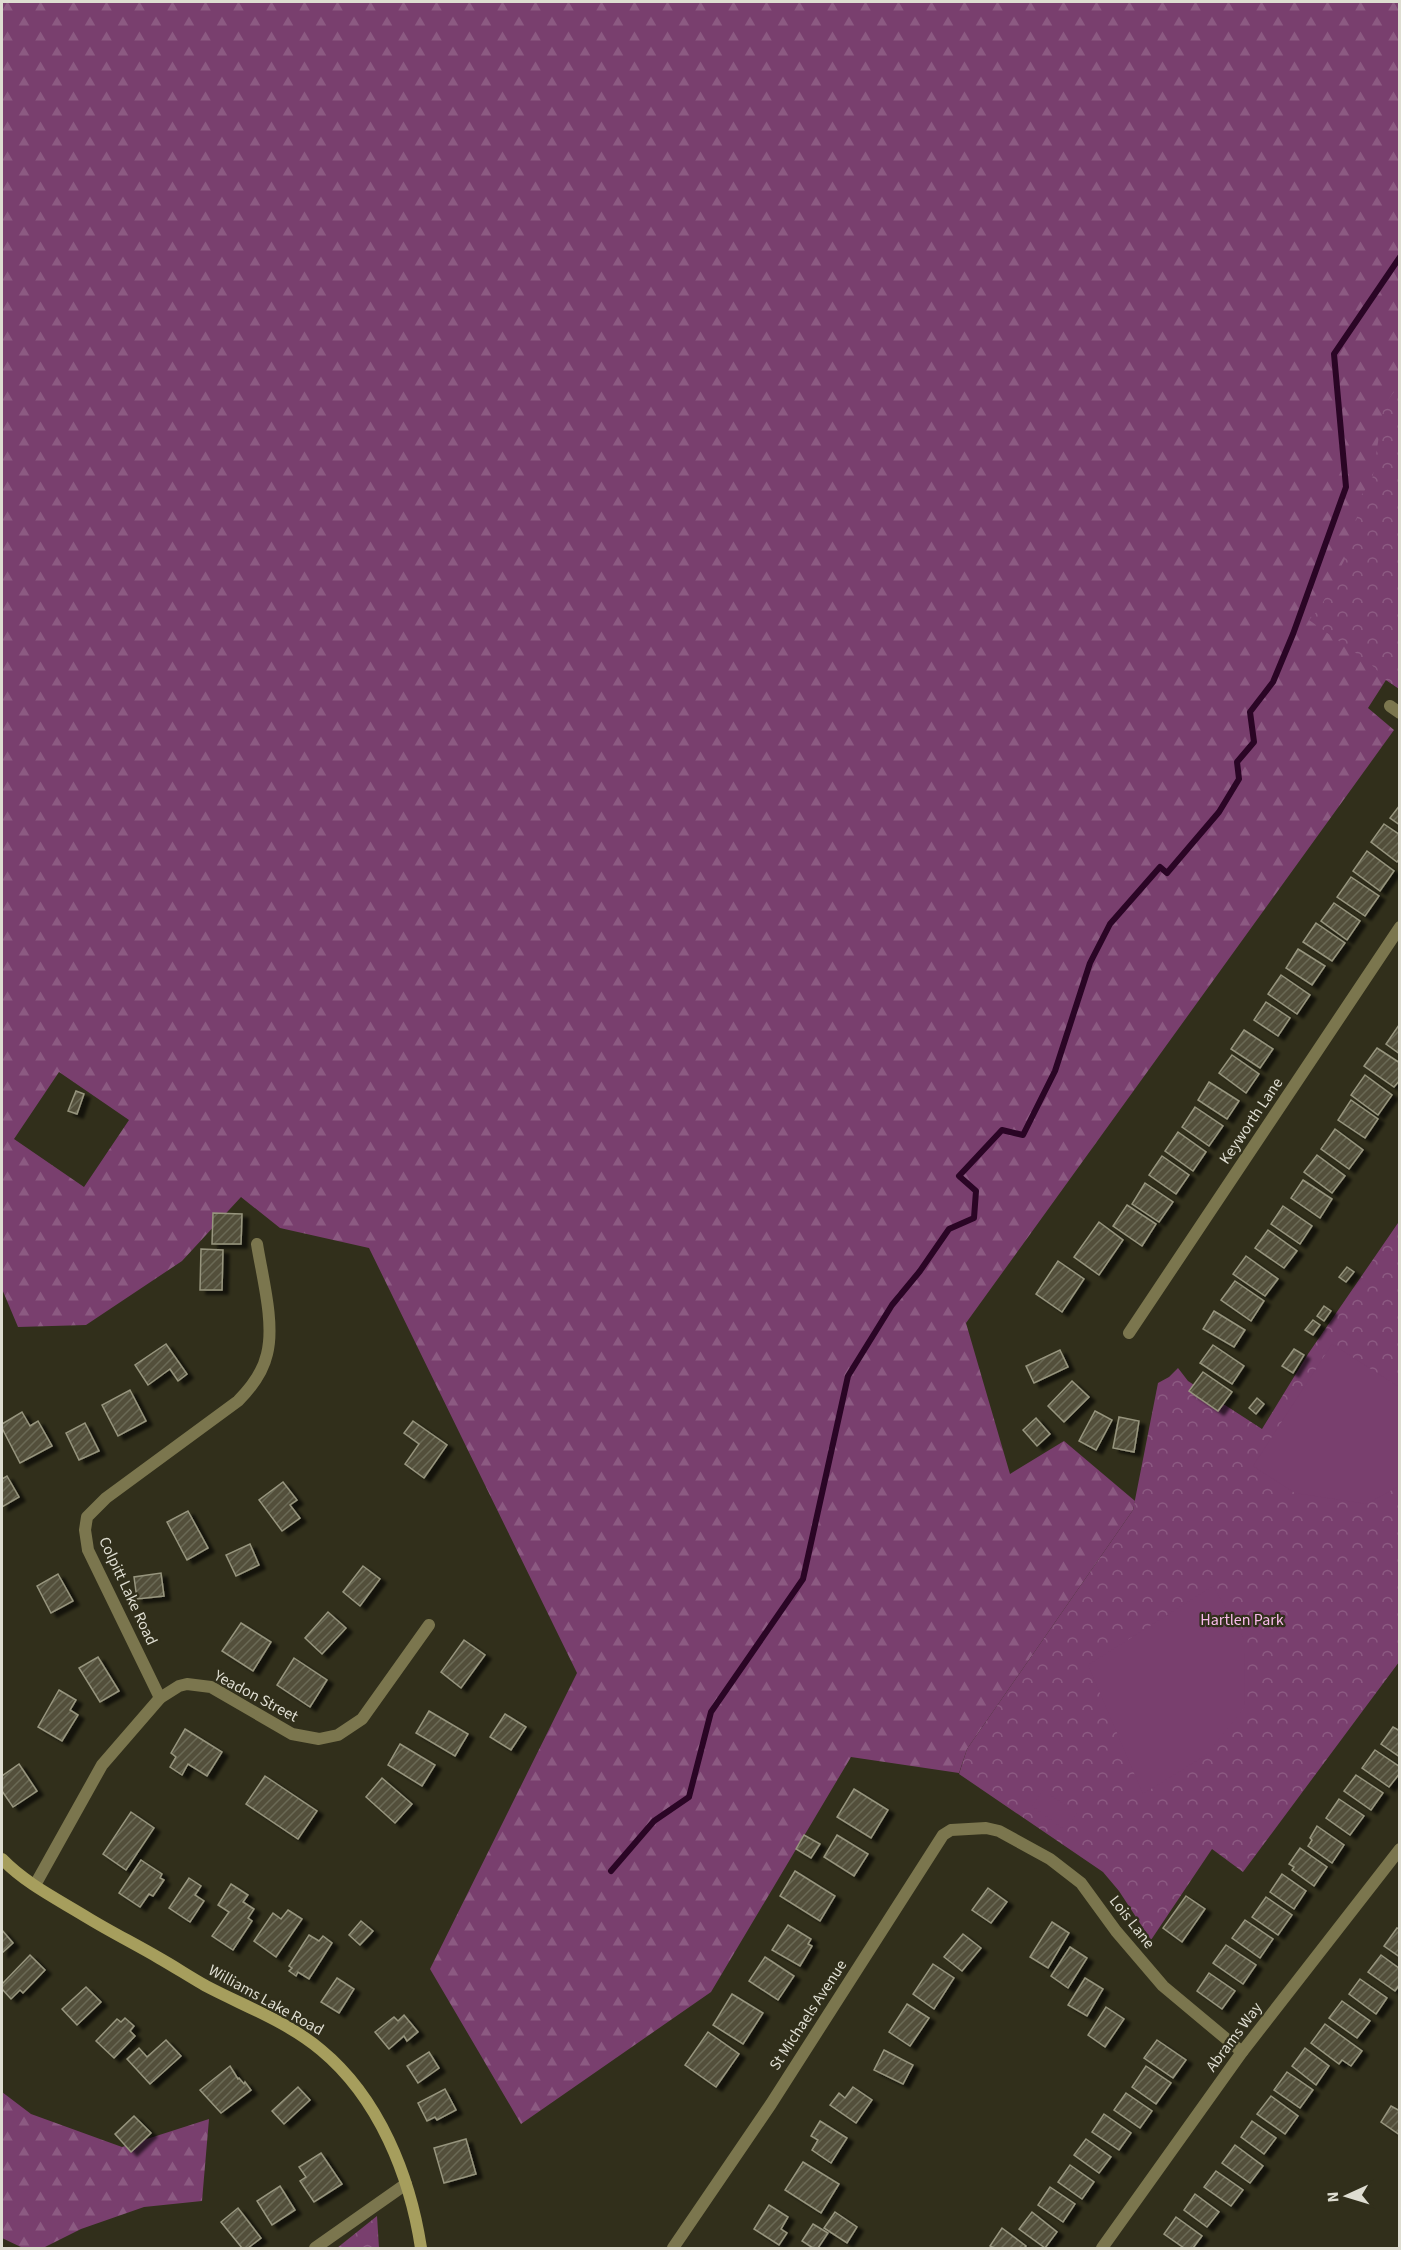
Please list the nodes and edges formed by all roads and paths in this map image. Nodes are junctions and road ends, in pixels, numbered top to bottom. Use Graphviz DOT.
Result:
graph roads {
  1 [pos="1400,927"];
  2 [pos="257,1244"];
  3 [pos="1130,1333"];
  4 [pos="429,1625"];
  5 [pos="160,1698"];
  6 [pos="986,1828"];
  7 [pos="1400,1849"];
  8 [pos="2,1859"];
  9 [pos="35,1885"];
  10 [pos="1242,2052"];
  11 [pos="406,2184"];
  12 [pos="315,2248"];
  13 [pos="421,2248"];
  14 [pos="673,2248"];
  15 [pos="1101,2248"];
  1 -- 3 [label="street, Keyworth Lane"];
  2 -- 5 [label="street, Colpitt Lake Road"];
  4 -- 5 [label="street, Yeadon Street"];
  5 -- 9 [label="street"];
  6 -- 10 [label="street, Lois Lane"];
  6 -- 14 [label="street, St Michaels Avenue"];
  7 -- 10 [label="street, Abrams Way"];
  8 -- 9 [label="main road, Williams Lake Road"];
  9 -- 11 [label="main road, Williams Lake Road"];
  10 -- 15 [label="street, Abrams Way"];
  11 -- 12 [label="street"];
  11 -- 13 [label="main road, Williams Lake Road"];
}
